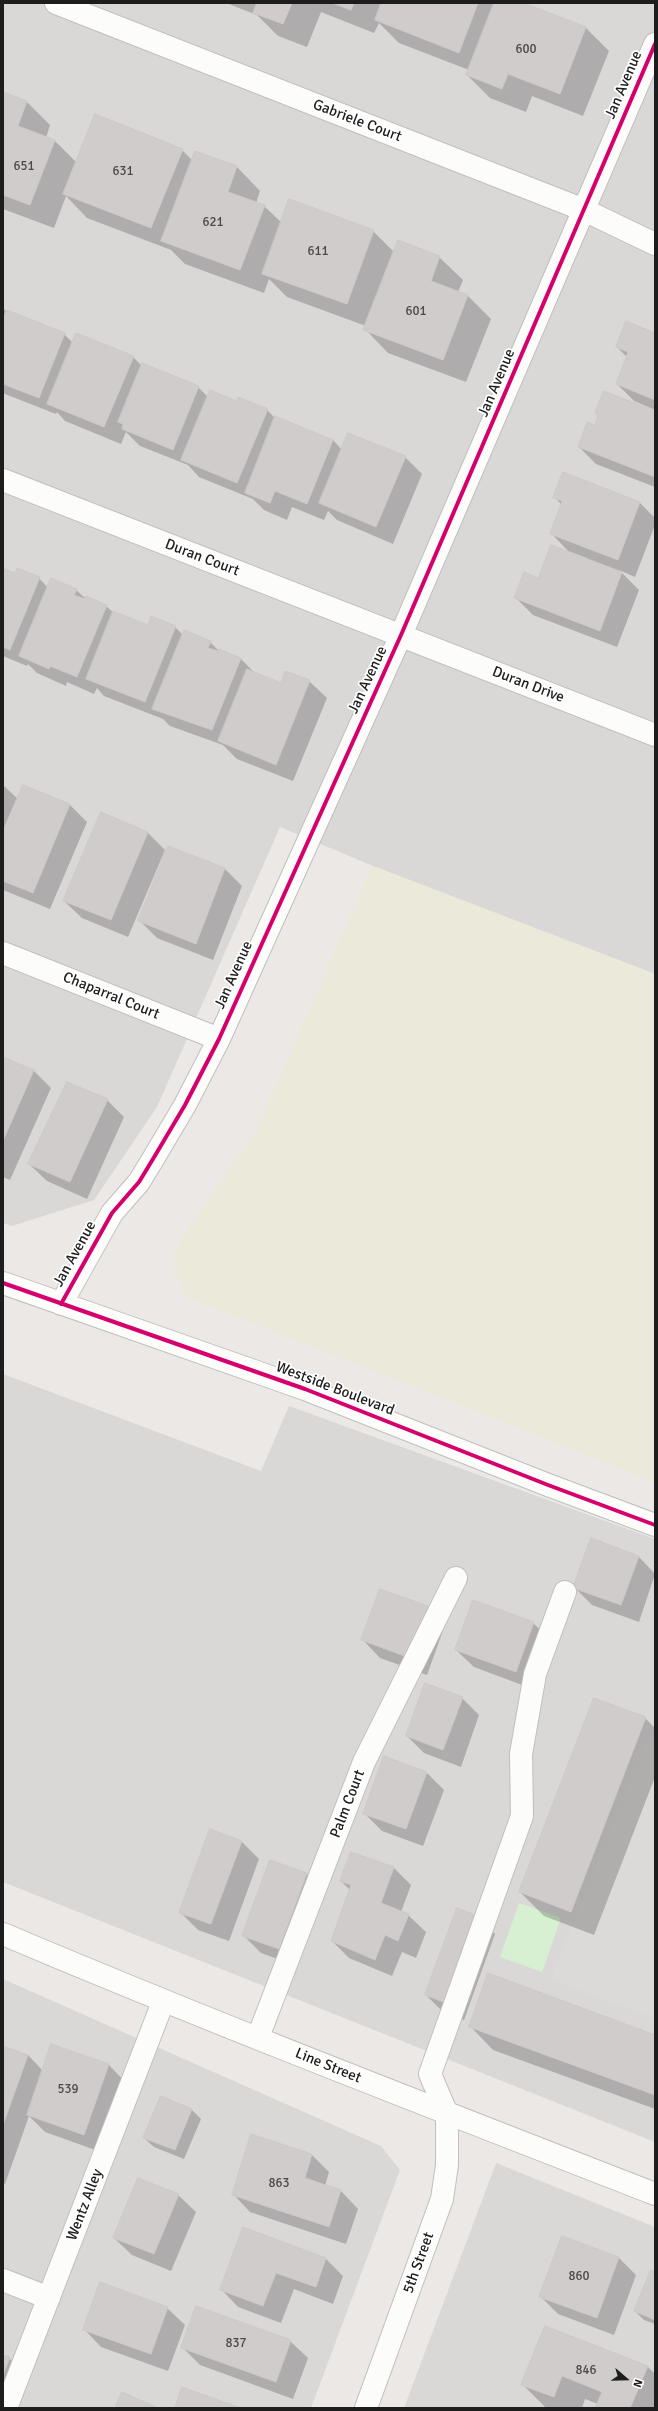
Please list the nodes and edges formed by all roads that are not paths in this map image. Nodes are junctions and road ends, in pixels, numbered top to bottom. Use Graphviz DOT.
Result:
graph roads {
  1 [pos="56,3"];
  2 [pos="655,44"];
  3 [pos="584,210"];
  4 [pos="655,244"];
  5 [pos="3,480"];
  6 [pos="401,635"];
  7 [pos="655,735"];
  8 [pos="3,953"];
  9 [pos="219,1038"];
  10 [pos="3,1283"];
  11 [pos="61,1304"];
  12 [pos="655,1525"];
  13 [pos="456,1578"];
  14 [pos="566,1592"];
  15 [pos="3,1934"];
  16 [pos="163,2002"];
  17 [pos="258,2037"];
  18 [pos="447,2114"];
  19 [pos="655,2194"];
  20 [pos="3,2280"];
  21 [pos="49,2298"];
  22 [pos="6,2408"];
  23 [pos="366,2408"];
  1 -- 3 [label="street, Gabriele Court"];
  2 -- 3 [label="street, Jan Avenue"];
  3 -- 4 [label="street, Gabriele Court"];
  3 -- 6 [label="street, Jan Avenue"];
  5 -- 6 [label="street, Duran Court"];
  6 -- 7 [label="street, Duran Drive"];
  6 -- 9 [label="street, Jan Avenue"];
  8 -- 9 [label="street, Chaparral Court"];
  9 -- 11 [label="street, Jan Avenue"];
  10 -- 11 [label="street, Westside Boulevard"];
  11 -- 12 [label="street, Westside Boulevard"];
  13 -- 17 [label="street, Palm Court"];
  14 -- 18 [label="street"];
  15 -- 16 [label="street, Line Street"];
  16 -- 17 [label="street, Line Street"];
  16 -- 21 [label="street, Wentz Alley"];
  17 -- 18 [label="street, Line Street"];
  18 -- 19 [label="street, Line Street"];
  18 -- 23 [label="street, 5th Street"];
  20 -- 21 [label="street"];
  21 -- 22 [label="street, Wentz Alley"];
}
